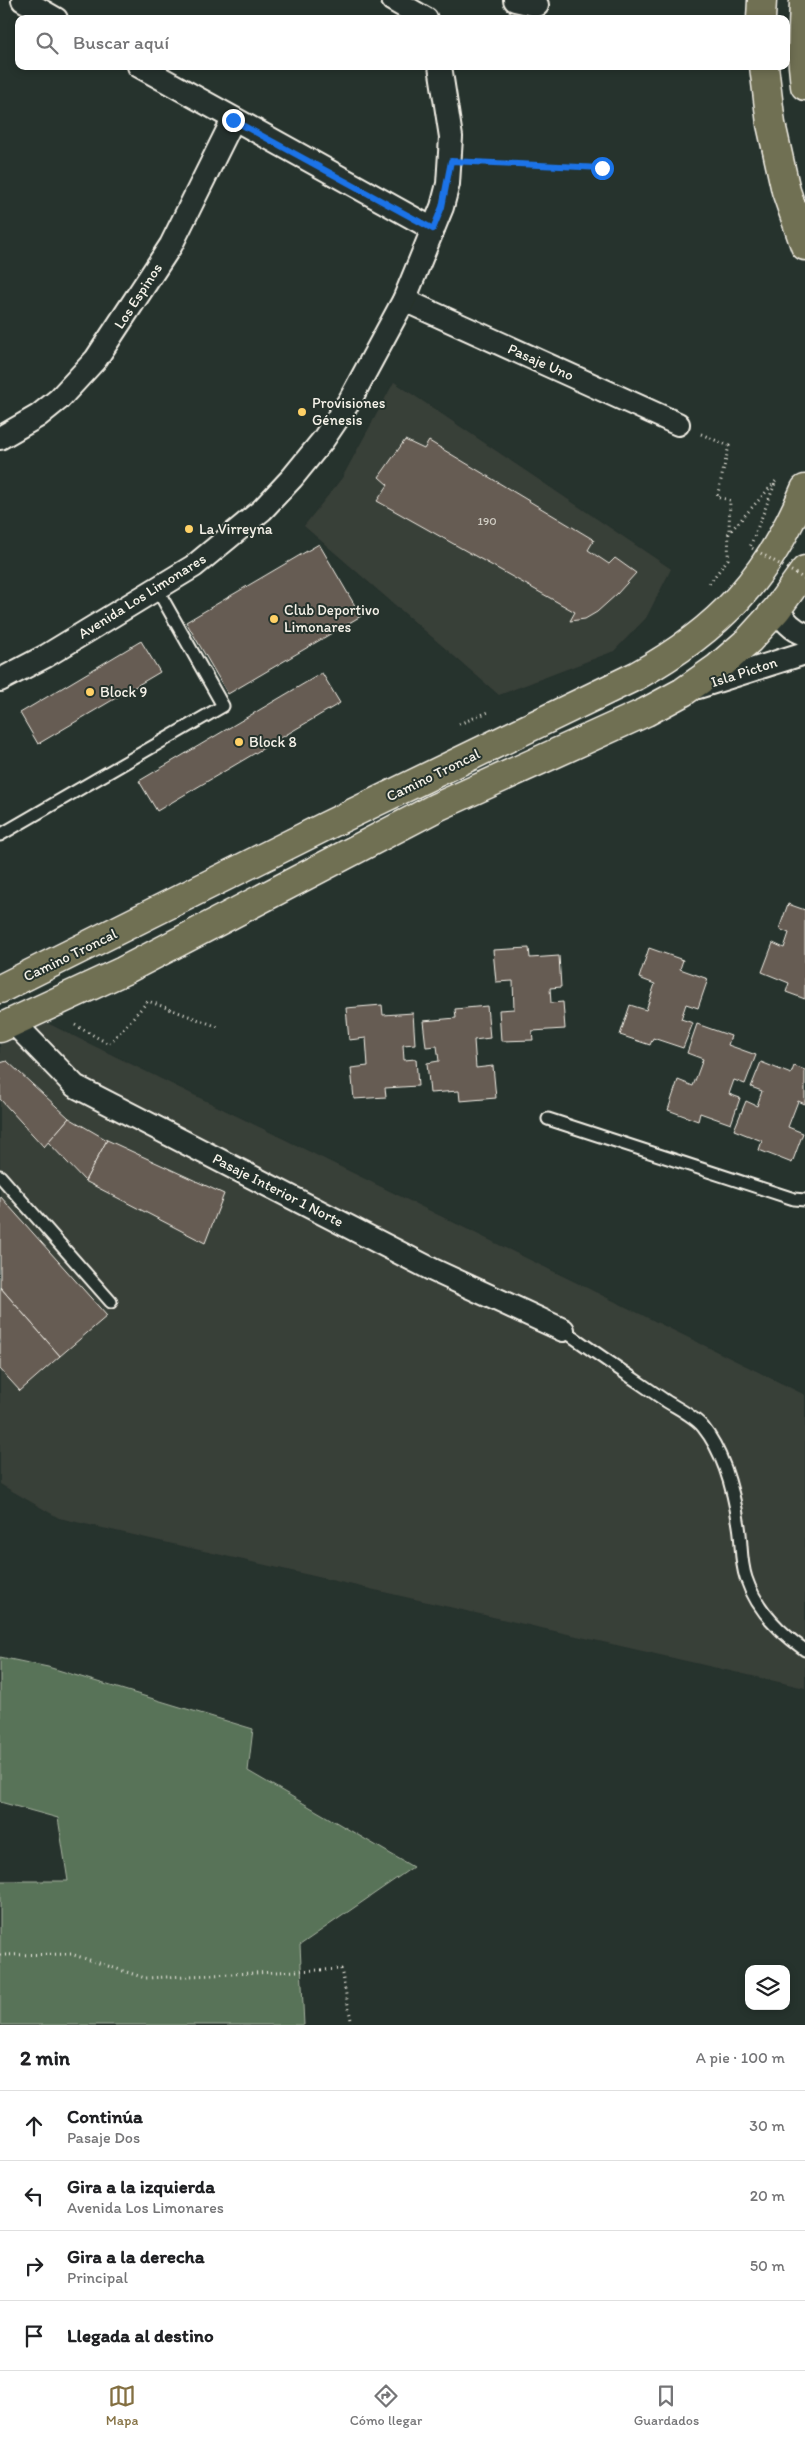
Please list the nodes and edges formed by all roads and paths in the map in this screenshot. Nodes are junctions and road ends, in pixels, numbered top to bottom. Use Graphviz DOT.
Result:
graph roads {
  1 [pos="23,0"];
  2 [pos="393,0"];
  3 [pos="431,0"];
  4 [pos="515,0"];
  5 [pos="762,0"];
  6 [pos="804,0"];
  7 [pos="537,5"];
  8 [pos="49,15"];
  9 [pos="419,15"];
  10 [pos="433,15"];
  11 [pos="761,15"];
  12 [pos="146,70"];
  13 [pos="441,70"];
  14 [pos="764,70"];
  15 [pos="805,86"];
  16 [pos="233,120"];
  17 [pos="451,161"];
  18 [pos="602,168"];
  19 [pos="433,229"];
  20 [pos="805,246"];
  21 [pos="404,300"];
  22 [pos="678,424"];
  23 [pos="0,438"];
  24 [pos="805,490"];
  25 [pos="728,534"];
  26 [pos="805,570"];
  27 [pos="805,579"];
  28 [pos="706,587"];
  29 [pos="157,589"];
  30 [pos="777,609"];
  31 [pos="805,634"];
  32 [pos="805,652"];
  33 [pos="0,680"];
  34 [pos="683,692"];
  35 [pos="494,710"];
  36 [pos="459,724"];
  37 [pos="0,835"];
  38 [pos="0,989"];
  39 [pos="44,1008"];
  40 [pos="6,1025"];
  41 [pos="221,1028"];
  42 [pos="548,1119"];
  43 [pos="0,1176"];
  44 [pos="805,1200"];
  45 [pos="111,1302"];
  46 [pos="562,1330"];
  47 [pos="805,1650"];
  48 [pos="0,1955"];
  49 [pos="352,2025"];
  1 -- 8 [label="street"];
  2 -- 9 [label="street"];
  3 -- 10 [label="street"];
  4 -- 7 [label="street"];
  5 -- 11 [label="main road"];
  6 -- 15 [label="main road"];
  12 -- 16 [label="street"];
  13 -- 17 [label="street, Avenida Los Limonares"];
  14 -- 20 [label="main road"];
  16 -- 19 [label="street"];
  16 -- 23 [label="street, Los Espinos"];
  17 -- 18 [label="path"];
  17 -- 19 [label="street, Avenida Los Limonares"];
  19 -- 21 [label="street, Avenida Los Limonares"];
  21 -- 22 [label="street, Pasaje Uno"];
  21 -- 29 [label="street, Avenida Los Limonares"];
  22 -- 25 [label="path"];
  24 -- 38 [label="main road, Camino Troncal"];
  25 -- 27 [label="path, bridge"];
  25 -- 28 [label="path"];
  26 -- 30 [label="main road, Camino Troncal"];
  29 -- 33 [label="street, Avenida Los Limonares"];
  29 -- 37 [label="lane"];
  30 -- 31 [label="street"];
  30 -- 34 [label="main road, Camino Troncal"];
  32 -- 34 [label="street, Isla Picton"];
  34 -- 39 [label="main road, Camino Troncal"];
  35 -- 36 [label="path"];
  39 -- 40 [label="main road, Camino Troncal"];
  39 -- 41 [label="path"];
  40 -- 46 [label="street, Pasaje Interior 1 Norte"];
  42 -- 44 [label="lane"];
  43 -- 45 [label="lane"];
  46 -- 47 [label="lane"];
  48 -- 49 [label="path"];
}
